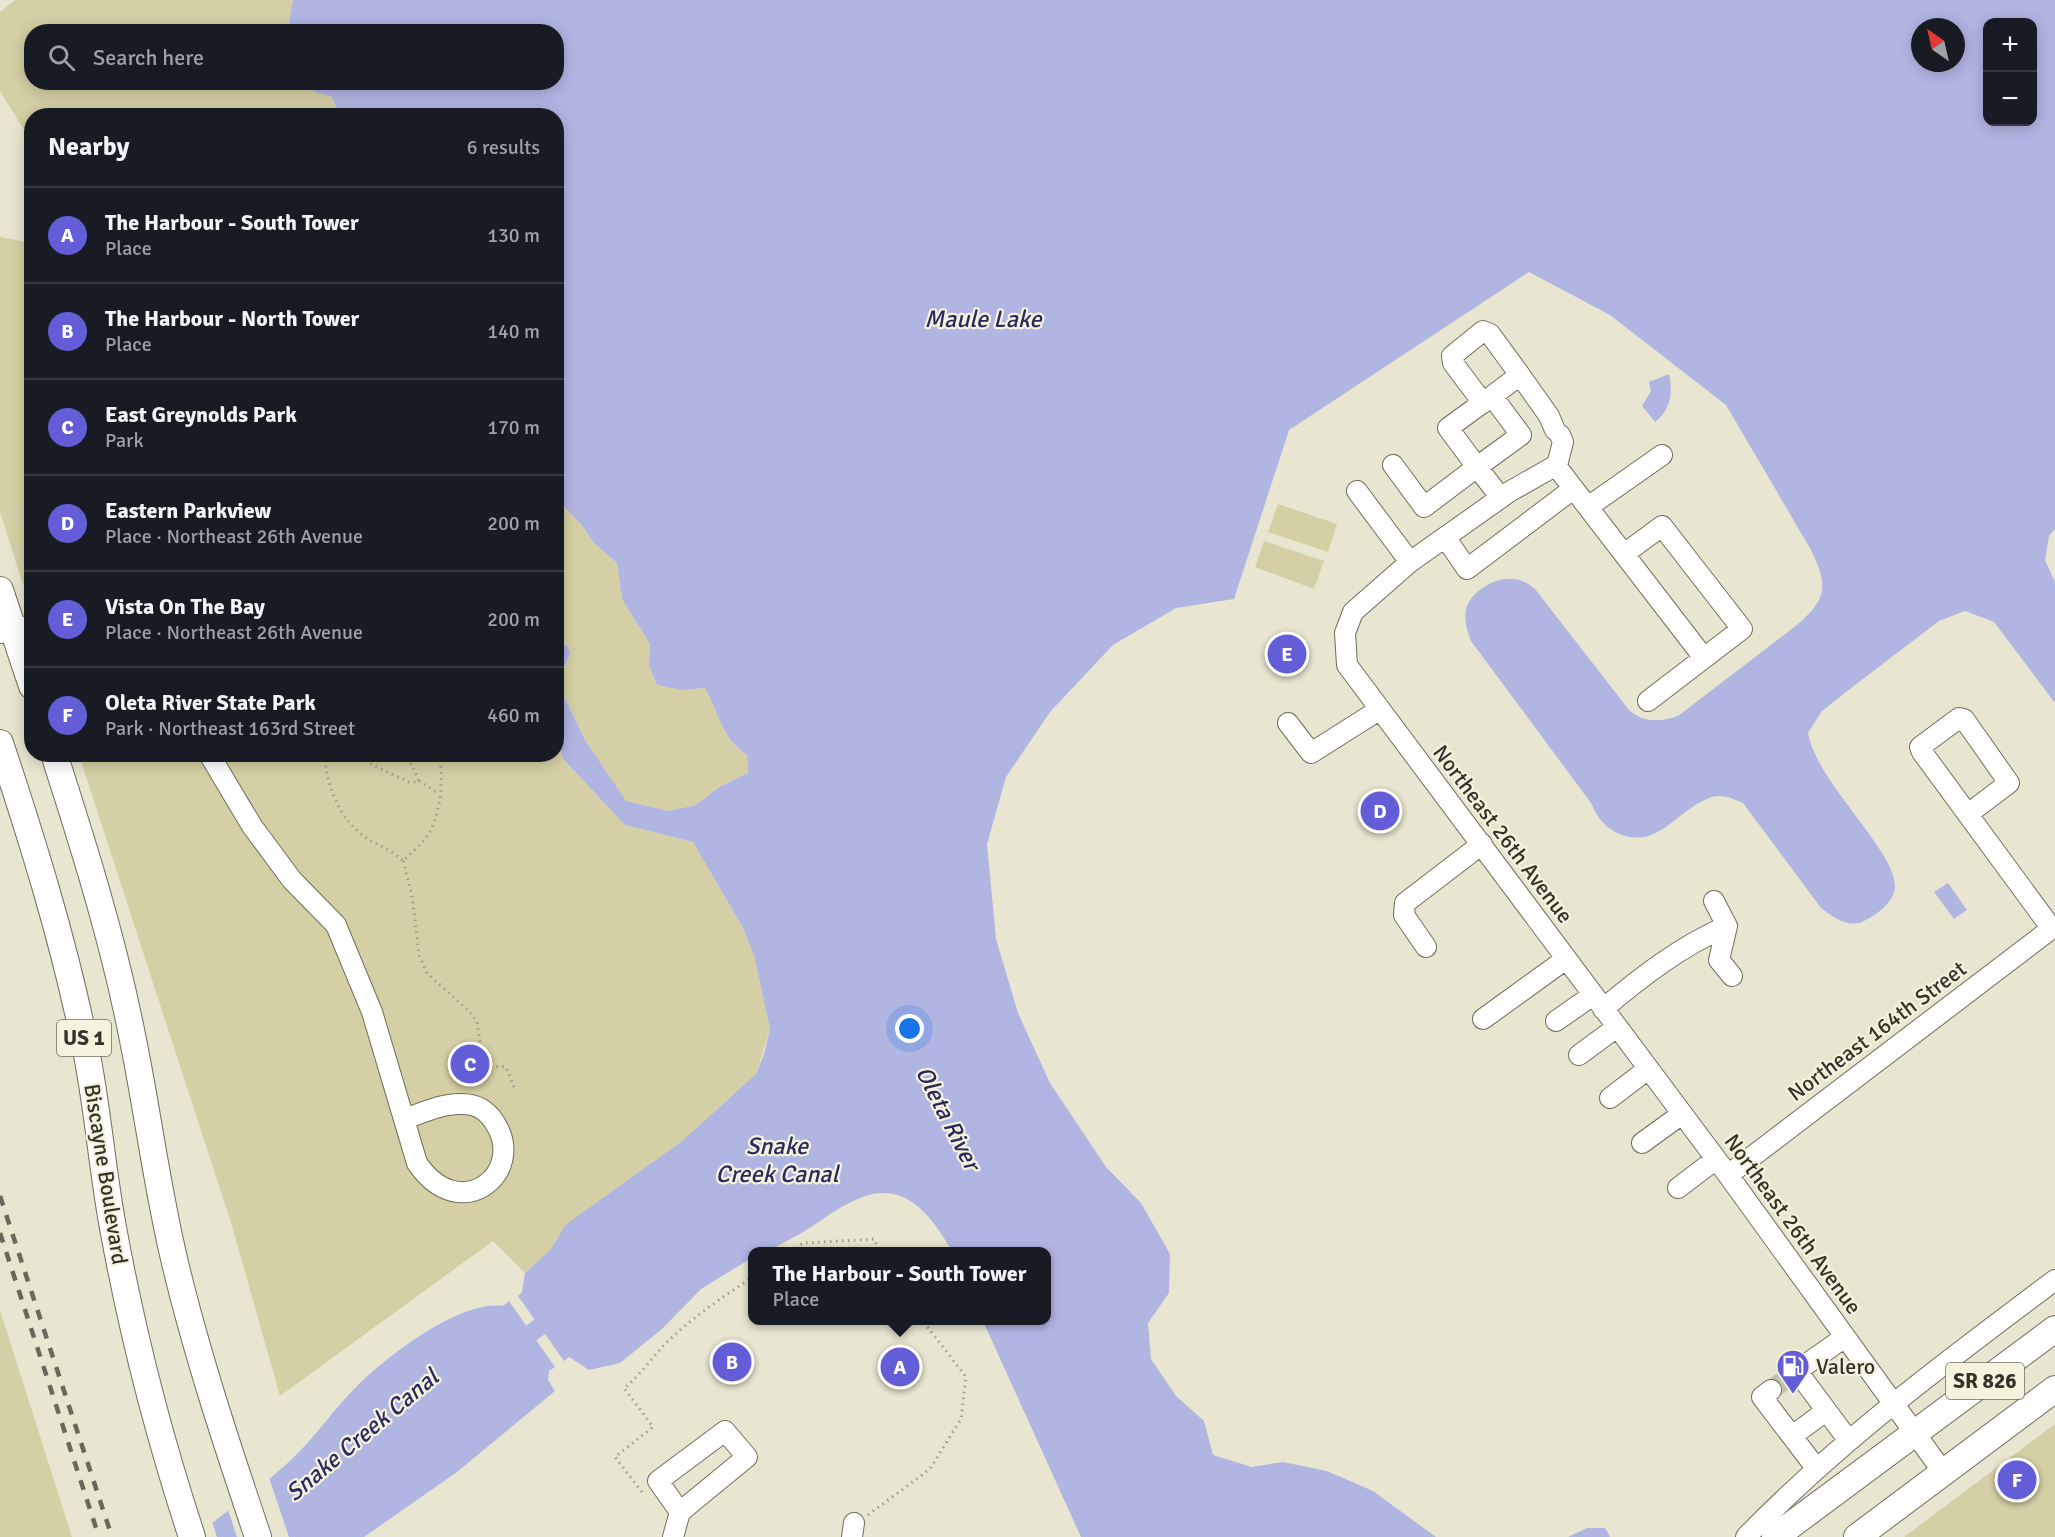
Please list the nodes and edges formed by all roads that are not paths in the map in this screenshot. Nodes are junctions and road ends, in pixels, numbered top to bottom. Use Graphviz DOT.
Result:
graph roads {
  1 [pos="1520,375"];
  2 [pos="1487,400"];
  3 [pos="1662,455"];
  4 [pos="1393,465"];
  5 [pos="1478,467"];
  6 [pos="1556,469"];
  7 [pos="1573,489"];
  8 [pos="1357,491"];
  9 [pos="1501,498"];
  10 [pos="1588,507"];
  11 [pos="1445,537"];
  12 [pos="1624,554"];
  13 [pos="1410,562"];
  14 [pos="0,590"];
  15 [pos="15,629"];
  16 [pos="1704,658"];
  17 [pos="24,659"];
  18 [pos="1648,700"];
  19 [pos="1379,710"];
  20 [pos="1288,723"];
  21 [pos="0,743"];
  22 [pos="57,762"];
  23 [pos="214,762"];
  24 [pos="1968,814"];
  25 [pos="1482,844"];
  26 [pos="1714,901"];
  27 [pos="1727,926"];
  28 [pos="2053,927"];
  29 [pos="1426,947"];
  30 [pos="1566,959"];
  31 [pos="1732,976"];
  32 [pos="1598,1002"];
  33 [pos="1483,1019"];
  34 [pos="1556,1021"];
  35 [pos="1617,1027"];
  36 [pos="1579,1054"];
  37 [pos="1648,1069"];
  38 [pos="1610,1098"];
  39 [pos="1682,1114"];
  40 [pos="405,1119"];
  41 [pos="1642,1143"];
  42 [pos="1722,1167"];
  43 [pos="1678,1188"];
  44 [pos="2055,1281"];
  45 [pos="2055,1329"];
  46 [pos="1845,1337"];
  47 [pos="2055,1389"];
  48 [pos="1771,1390"];
  49 [pos="1894,1404"];
  50 [pos="1826,1411"];
  51 [pos="1915,1433"];
  52 [pos="1792,1436"];
  53 [pos="1849,1441"];
  54 [pos="1816,1468"];
  55 [pos="1943,1472"];
  56 [pos="680,1512"];
  57 [pos="189,1528"];
  58 [pos="258,1537"];
  59 [pos="673,1537"];
  60 [pos="1746,1537"];
  61 [pos="1775,1537"];
  62 [pos="1857,1537"];
  1 -- 2 [label="street"];
  1 -- 2 [label="street"];
  1 -- 6 [label="street"];
  2 -- 5 [label="street"];
  2 -- 5 [label="street"];
  3 -- 10 [label="street"];
  4 -- 5 [label="street"];
  5 -- 9 [label="street"];
  6 -- 7 [label="street"];
  6 -- 9 [label="street, Northeast 26th Avenue"];
  7 -- 10 [label="street"];
  7 -- 11 [label="street"];
  8 -- 13 [label="street"];
  9 -- 11 [label="street, Northeast 26th Avenue"];
  10 -- 12 [label="street"];
  11 -- 13 [label="street, Northeast 26th Avenue"];
  12 -- 16 [label="street"];
  12 -- 16 [label="street"];
  13 -- 19 [label="street, Northeast 26th Avenue"];
  14 -- 15 [label="main road"];
  15 -- 17 [label="main road"];
  16 -- 18 [label="street"];
  19 -- 20 [label="street"];
  19 -- 25 [label="street, Northeast 26th Avenue"];
  21 -- 57 [label="main road, Biscayne Boulevard / US 1"];
  22 -- 58 [label="main road, US 1"];
  23 -- 40 [label="street"];
  24 -- 24 [label="street"];
  24 -- 28 [label="street"];
  25 -- 29 [label="street"];
  25 -- 30 [label="street, Northeast 26th Avenue"];
  26 -- 27 [label="street"];
  27 -- 31 [label="street"];
  27 -- 32 [label="street"];
  28 -- 42 [label="street, Northeast 164th Street"];
  30 -- 32 [label="street, Northeast 26th Avenue"];
  30 -- 33 [label="street"];
  32 -- 34 [label="street"];
  32 -- 35 [label="street, Northeast 26th Avenue"];
  35 -- 36 [label="street"];
  35 -- 37 [label="street, Northeast 26th Avenue"];
  37 -- 38 [label="street"];
  37 -- 39 [label="street, Northeast 26th Avenue"];
  39 -- 41 [label="street"];
  39 -- 42 [label="street, Northeast 26th Avenue"];
  40 -- 40 [label="street"];
  42 -- 43 [label="street, Northeast 164th Street"];
  42 -- 46 [label="street, Northeast 26th Avenue"];
  44 -- 49 [label="street"];
  45 -- 51 [label="main road, SR 826"];
  46 -- 49 [label="street, Northeast 26th Avenue"];
  46 -- 50 [label="street"];
  47 -- 55 [label="main road, SR 826"];
  48 -- 52 [label="street"];
  49 -- 51 [label="street, Northeast 26th Avenue"];
  49 -- 53 [label="street"];
  50 -- 52 [label="street"];
  50 -- 53 [label="street"];
  51 -- 55 [label="street, Northeast 26th Avenue"];
  51 -- 61 [label="main road, SR 826"];
  52 -- 54 [label="street"];
  53 -- 54 [label="street"];
  54 -- 60 [label="street"];
  55 -- 62 [label="main road, SR 826"];
  56 -- 56 [label="street"];
  56 -- 59 [label="street"];
}
